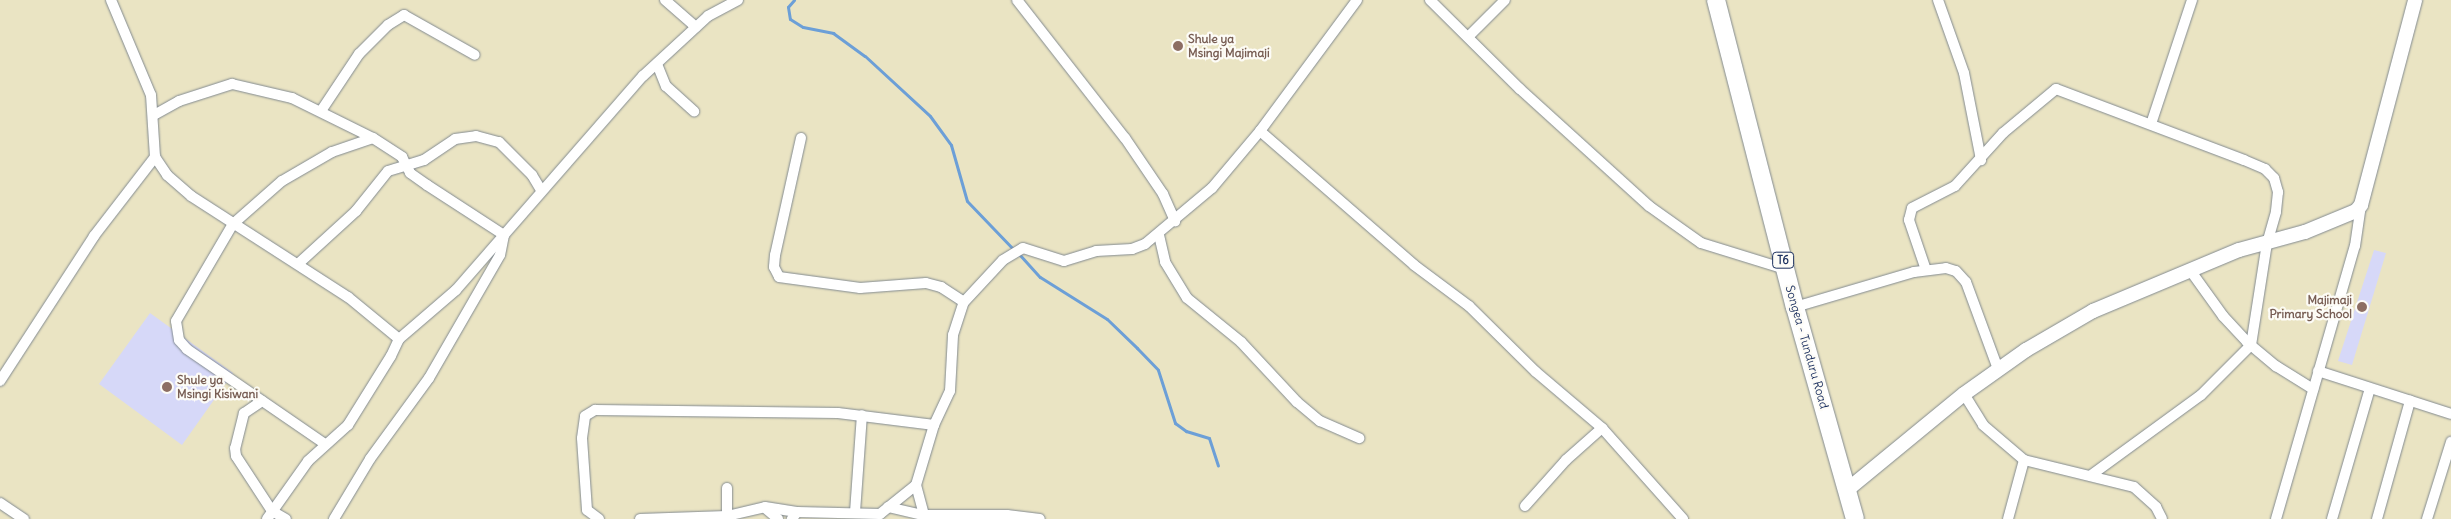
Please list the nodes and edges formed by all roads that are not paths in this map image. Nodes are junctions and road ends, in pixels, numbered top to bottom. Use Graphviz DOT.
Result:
graph roads {
  1 [pos="111,0"];
  2 [pos="666,0"];
  3 [pos="738,0"];
  4 [pos="1017,0"];
  5 [pos="1357,0"];
  6 [pos="1430,0"];
  7 [pos="1505,0"];
  8 [pos="1716,0"];
  9 [pos="1938,0"];
  10 [pos="2192,0"];
  11 [pos="2415,0"];
  12 [pos="696,27"];
  13 [pos="1468,37"];
  14 [pos="475,56"];
  15 [pos="656,64"];
  16 [pos="321,111"];
  17 [pos="694,112"];
  18 [pos="154,115"];
  19 [pos="2151,124"];
  20 [pos="1260,131"];
  21 [pos="372,138"];
  22 [pos="801,138"];
  23 [pos="155,157"];
  24 [pos="1980,160"];
  25 [pos="408,166"];
  26 [pos="541,190"];
  27 [pos="2361,205"];
  28 [pos="1175,221"];
  29 [pos="233,224"];
  30 [pos="504,234"];
  31 [pos="1159,235"];
  32 [pos="2266,243"];
  33 [pos="298,264"];
  34 [pos="1786,269"];
  35 [pos="1926,270"];
  36 [pos="2190,270"];
  37 [pos="964,302"];
  38 [pos="1795,308"];
  39 [pos="399,339"];
  40 [pos="2251,345"];
  41 [pos="1998,369"];
  42 [pos="2318,371"];
  43 [pos="0,381"];
  44 [pos="2370,388"];
  45 [pos="2313,389"];
  46 [pos="1964,394"];
  47 [pos="262,401"];
  48 [pos="2410,401"];
  49 [pos="2451,414"];
  50 [pos="862,415"];
  51 [pos="934,425"];
  52 [pos="1602,428"];
  53 [pos="1359,438"];
  54 [pos="2451,442"];
  55 [pos="325,444"];
  56 [pos="2024,460"];
  57 [pos="2090,476"];
  58 [pos="916,486"];
  59 [pos="726,488"];
  60 [pos="1848,490"];
  61 [pos="0,503"];
  62 [pos="1524,506"];
  63 [pos="765,507"];
  64 [pos="888,507"];
  65 [pos="855,512"];
  66 [pos="270,515"];
  67 [pos="794,515"];
  68 [pos="924,515"];
  69 [pos="727,516"];
  70 [pos="24,519"];
  71 [pos="286,519"];
  72 [pos="334,519"];
  73 [pos="599,519"];
  74 [pos="640,519"];
  75 [pos="778,519"];
  76 [pos="1040,519"];
  77 [pos="1683,519"];
  78 [pos="1855,519"];
  79 [pos="2008,519"];
  80 [pos="2162,519"];
  81 [pos="2276,519"];
  82 [pos="2332,519"];
  83 [pos="2377,519"];
  84 [pos="2427,519"];
  1 -- 18 [label="street"];
  2 -- 12 [label="street"];
  3 -- 12 [label="street"];
  4 -- 28 [label="street"];
  5 -- 20 [label="street"];
  6 -- 13 [label="street"];
  7 -- 13 [label="street"];
  8 -- 34 [label="highway, Songea - Tunduru Road / T6"];
  9 -- 24 [label="street"];
  10 -- 19 [label="street"];
  11 -- 27 [label="street"];
  12 -- 15 [label="street"];
  13 -- 34 [label="street"];
  14 -- 16 [label="street"];
  15 -- 17 [label="street"];
  15 -- 26 [label="street"];
  16 -- 18 [label="street"];
  16 -- 21 [label="street"];
  18 -- 23 [label="street"];
  19 -- 24 [label="street"];
  19 -- 32 [label="street"];
  20 -- 28 [label="street"];
  20 -- 52 [label="street"];
  21 -- 25 [label="street"];
  21 -- 29 [label="street"];
  22 -- 37 [label="street"];
  23 -- 29 [label="street"];
  23 -- 43 [label="street"];
  24 -- 35 [label="street"];
  25 -- 26 [label="street"];
  25 -- 30 [label="street"];
  25 -- 33 [label="street"];
  26 -- 30 [label="street"];
  27 -- 32 [label="street"];
  27 -- 42 [label="street"];
  28 -- 31 [label="street"];
  29 -- 33 [label="street"];
  29 -- 47 [label="street"];
  30 -- 39 [label="street"];
  30 -- 72 [label="street"];
  31 -- 37 [label="street"];
  31 -- 53 [label="street"];
  32 -- 36 [label="street"];
  32 -- 40 [label="street"];
  33 -- 39 [label="street"];
  34 -- 38 [label="highway, Songea - Tunduru Road / T6"];
  35 -- 38 [label="street"];
  35 -- 41 [label="street"];
  36 -- 40 [label="street"];
  36 -- 41 [label="street"];
  37 -- 51 [label="street"];
  38 -- 60 [label="highway, Songea - Tunduru Road / T6"];
  39 -- 55 [label="street"];
  40 -- 45 [label="street"];
  40 -- 57 [label="street"];
  41 -- 46 [label="street"];
  42 -- 44 [label="street"];
  42 -- 45 [label="street"];
  44 -- 48 [label="street"];
  44 -- 82 [label="street"];
  45 -- 81 [label="street"];
  46 -- 56 [label="street"];
  46 -- 60 [label="street"];
  47 -- 55 [label="street"];
  47 -- 66 [label="street"];
  48 -- 49 [label="street"];
  48 -- 83 [label="street"];
  50 -- 51 [label="street"];
  50 -- 65 [label="street"];
  50 -- 73 [label="street"];
  51 -- 58 [label="street"];
  52 -- 62 [label="street"];
  52 -- 77 [label="street"];
  54 -- 84 [label="street"];
  55 -- 66 [label="street"];
  56 -- 57 [label="street"];
  56 -- 79 [label="street"];
  57 -- 80 [label="street"];
  58 -- 64 [label="street"];
  58 -- 68 [label="street"];
  59 -- 69 [label="street"];
  60 -- 78 [label="highway, Songea - Tunduru Road / T6"];
  61 -- 70 [label="street"];
  63 -- 67 [label="street"];
  63 -- 69 [label="street"];
  63 -- 75 [label="street"];
  64 -- 65 [label="street"];
  64 -- 68 [label="street"];
  65 -- 67 [label="street"];
  66 -- 71 [label="street"];
  68 -- 76 [label="street"];
  69 -- 74 [label="street"];
}
